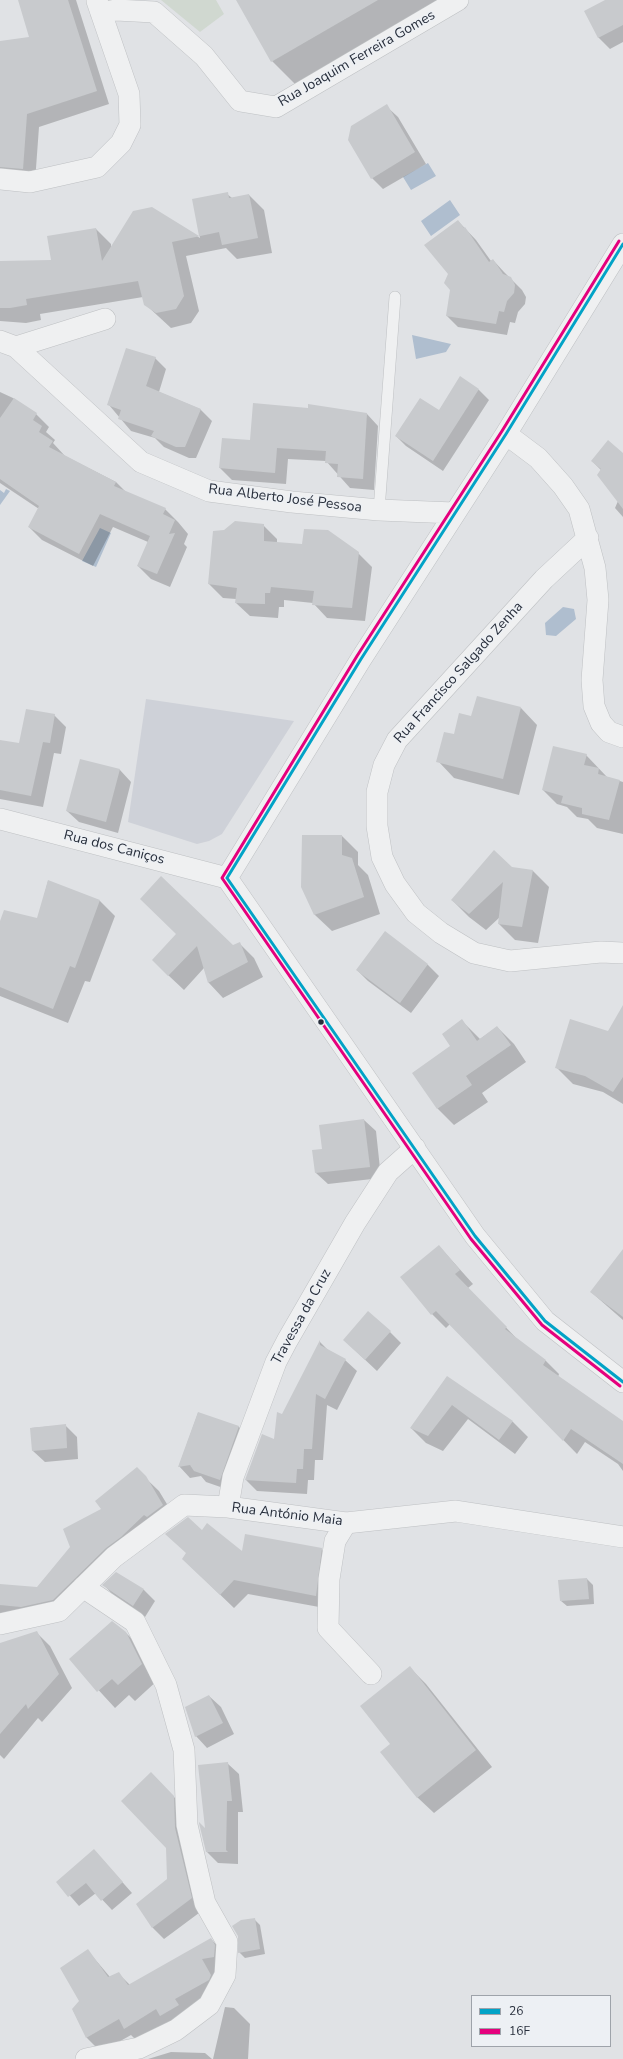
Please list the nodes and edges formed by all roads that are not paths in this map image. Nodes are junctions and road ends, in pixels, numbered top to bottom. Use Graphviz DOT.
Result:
graph roads {
  1 [pos="458,0"];
  2 [pos="99,6"];
  3 [pos="0,179"];
  4 [pos="623,244"];
  5 [pos="395,297"];
  6 [pos="105,319"];
  7 [pos="8,344"];
  8 [pos="506,434"];
  9 [pos="379,510"];
  10 [pos="454,513"];
  11 [pos="588,538"];
  12 [pos="623,737"];
  13 [pos="0,819"];
  14 [pos="227,878"];
  15 [pos="623,953"];
  16 [pos="415,1148"];
  17 [pos="623,1382"];
  18 [pos="228,1507"];
  19 [pos="346,1523"];
  20 [pos="623,1537"];
  21 [pos="83,1587"];
  22 [pos="7,1623"];
  23 [pos="371,1674"];
  24 [pos="86,2059"];
  1 -- 2 [label="street, Rua Joaquim Ferreira Gomes"];
  2 -- 3 [label="street"];
  4 -- 8 [label="street"];
  5 -- 9 [label="lane"];
  6 -- 7 [label="street"];
  7 -- 9 [label="street, Rua Alberto José Pessoa"];
  8 -- 10 [label="street"];
  8 -- 11 [label="street"];
  9 -- 10 [label="street, Rua Alberto José Pessoa"];
  10 -- 14 [label="street"];
  11 -- 12 [label="street"];
  11 -- 15 [label="street, Rua Francisco Salgado Zenha"];
  13 -- 14 [label="street, Rua dos Caniços"];
  14 -- 16 [label="street"];
  16 -- 17 [label="street"];
  16 -- 18 [label="street, Travessa da Cruz"];
  18 -- 19 [label="street, Rua António Maia"];
  18 -- 21 [label="street, Rua António Maia"];
  19 -- 20 [label="street, Rua António Maia"];
  19 -- 23 [label="street"];
  21 -- 22 [label="street, Rua António Maia"];
  21 -- 24 [label="street"];
}
